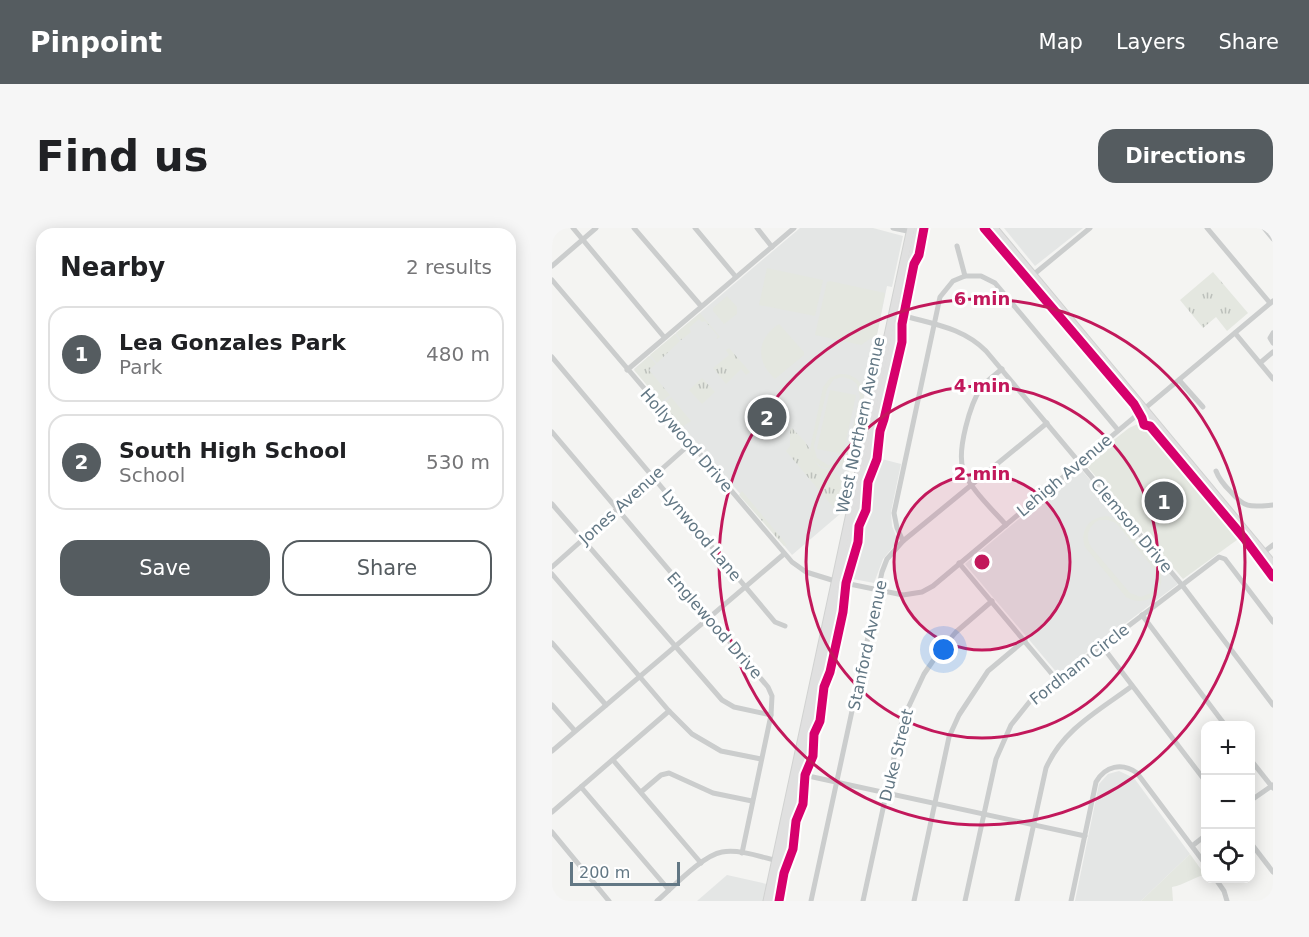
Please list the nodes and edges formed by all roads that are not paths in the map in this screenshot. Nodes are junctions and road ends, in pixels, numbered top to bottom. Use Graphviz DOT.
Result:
graph roads {
  1 [pos="573,228"];
  2 [pos="596,228"];
  3 [pos="634,228"];
  4 [pos="695,228"];
  5 [pos="757,228"];
  6 [pos="794,228"];
  7 [pos="893,228"];
  8 [pos="994,228"];
  9 [pos="1090,228"];
  10 [pos="1207,228"];
  11 [pos="1264,228"];
  12 [pos="914,230"];
  13 [pos="582,239"];
  14 [pos="1273,239"];
  15 [pos="957,246"];
  16 [pos="772,247"];
  17 [pos="552,266"];
  18 [pos="1033,275"];
  19 [pos="965,276"];
  20 [pos="736,277"];
  21 [pos="552,280"];
  22 [pos="1272,302"];
  23 [pos="701,306"];
  24 [pos="896,314"];
  25 [pos="936,323"];
  26 [pos="1235,333"];
  27 [pos="1273,333"];
  28 [pos="664,337"];
  29 [pos="1273,343"];
  30 [pos="1273,352"];
  31 [pos="552,357"];
  32 [pos="1260,363"];
  33 [pos="1002,369"];
  34 [pos="627,370"];
  35 [pos="1273,379"];
  36 [pos="1179,380"];
  37 [pos="1203,407"];
  38 [pos="1145,408"];
  39 [pos="1047,423"];
  40 [pos="1118,430"];
  41 [pos="552,432"];
  42 [pos="690,443"];
  43 [pos="1079,462"];
  44 [pos="1216,471"];
  45 [pos="652,477"];
  46 [pos="972,485"];
  47 [pos="552,504"];
  48 [pos="1273,505"];
  49 [pos="617,509"];
  50 [pos="1006,525"];
  51 [pos="582,540"];
  52 [pos="903,541"];
  53 [pos="1273,545"];
  54 [pos="1264,552"];
  55 [pos="784,554"];
  56 [pos="959,563"];
  57 [pos="1273,564"];
  58 [pos="552,567"];
  59 [pos="552,574"];
  60 [pos="838,582"];
  61 [pos="1182,585"];
  62 [pos="745,587"];
  63 [pos="879,589"];
  64 [pos="992,601"];
  65 [pos="1142,615"];
  66 [pos="708,618"];
  67 [pos="1273,622"];
  68 [pos="784,626"];
  69 [pos="1025,640"];
  70 [pos="552,643"];
  71 [pos="1102,646"];
  72 [pos="674,647"];
  73 [pos="640,676"];
  74 [pos="1057,680"];
  75 [pos="1132,686"];
  76 [pos="552,705"];
  77 [pos="606,705"];
  78 [pos="1273,705"];
  79 [pos="669,711"];
  80 [pos="771,715"];
  81 [pos="1221,721"];
  82 [pos="575,731"];
  83 [pos="552,751"];
  84 [pos="761,759"];
  85 [pos="613,760"];
  86 [pos="1255,764"];
  87 [pos="797,774"];
  88 [pos="1201,776"];
  89 [pos="837,782"];
  90 [pos="1272,786"];
  91 [pos="581,787"];
  92 [pos="641,792"];
  93 [pos="886,794"];
  94 [pos="1255,798"];
  95 [pos="752,801"];
  96 [pos="935,804"];
  97 [pos="552,812"];
  98 [pos="984,815"];
  99 [pos="1033,825"];
  100 [pos="552,832"];
  101 [pos="1084,836"];
  102 [pos="1201,839"];
  103 [pos="1192,846"];
  104 [pos="1255,847"];
  105 [pos="742,853"];
  106 [pos="1201,858"];
  107 [pos="779,861"];
  108 [pos="701,863"];
  109 [pos="1273,872"];
  110 [pos="1218,883"];
  111 [pos="669,891"];
  112 [pos="609,901"];
  113 [pos="657,901"];
  114 [pos="767,901"];
  115 [pos="773,901"];
  116 [pos="812,901"];
  117 [pos="863,901"];
  118 [pos="914,901"];
  119 [pos="965,901"];
  120 [pos="1017,901"];
  121 [pos="1071,901"];
  122 [pos="1227,901"];
  1 -- 13 [label="street"];
  2 -- 13 [label="street"];
  3 -- 23 [label="street"];
  4 -- 20 [label="street"];
  5 -- 16 [label="street"];
  6 -- 16 [label="street"];
  7 -- 12 [label="street"];
  8 -- 18 [label="main road"];
  9 -- 18 [label="street"];
  10 -- 22 [label="street"];
  11 -- 14 [label="street"];
  12 -- 24 [label="main road, West Northern Avenue"];
  13 -- 17 [label="street"];
  13 -- 28 [label="street"];
  15 -- 19 [label="street"];
  16 -- 20 [label="street"];
  18 -- 38 [label="main road"];
  19 -- 25 [label="street"];
  19 -- 40 [label="street"];
  20 -- 23 [label="street"];
  21 -- 34 [label="street, Hollywood Drive"];
  22 -- 26 [label="street, Lehigh Avenue"];
  23 -- 28 [label="street"];
  24 -- 25 [label="street, Clemson Drive"];
  24 -- 60 [label="main road, West Northern Avenue"];
  25 -- 33 [label="street, Clemson Drive"];
  25 -- 52 [label="street"];
  26 -- 32 [label="street"];
  26 -- 36 [label="street, Lehigh Avenue"];
  27 -- 29 [label="street"];
  28 -- 34 [label="street"];
  30 -- 32 [label="street"];
  31 -- 45 [label="street, Lynwood Lane"];
  32 -- 35 [label="street"];
  33 -- 39 [label="street, Clemson Drive"];
  33 -- 46 [label="street"];
  34 -- 42 [label="street, Hollywood Drive"];
  36 -- 37 [label="street"];
  36 -- 38 [label="street, Lehigh Avenue"];
  38 -- 40 [label="street, Lehigh Avenue"];
  38 -- 54 [label="main road"];
  39 -- 43 [label="street, Clemson Drive"];
  39 -- 46 [label="street, Stanford Avenue"];
  40 -- 43 [label="street, Lehigh Avenue"];
  41 -- 49 [label="street, Englewood Drive"];
  42 -- 45 [label="street, Jones Avenue"];
  42 -- 55 [label="street, Hollywood Drive"];
  43 -- 50 [label="street, Lehigh Avenue"];
  43 -- 61 [label="street, Clemson Drive"];
  44 -- 48 [label="street"];
  45 -- 49 [label="street, Jones Avenue"];
  45 -- 62 [label="street, Lynwood Lane"];
  46 -- 50 [label="street"];
  46 -- 52 [label="street, Stanford Avenue"];
  47 -- 51 [label="street"];
  49 -- 51 [label="street, Jones Avenue"];
  49 -- 66 [label="street, Englewood Drive"];
  50 -- 56 [label="street, Lehigh Avenue"];
  51 -- 58 [label="street, Jones Avenue"];
  51 -- 72 [label="street"];
  52 -- 63 [label="street, Stanford Avenue"];
  53 -- 54 [label="street"];
  54 -- 57 [label="main road"];
  55 -- 60 [label="street, Hollywood Drive"];
  55 -- 62 [label="street"];
  56 -- 63 [label="street, Lehigh Avenue"];
  56 -- 64 [label="street"];
  59 -- 73 [label="street"];
  60 -- 63 [label="street, Lehigh Avenue"];
  60 -- 87 [label="main road, West Northern Avenue"];
  61 -- 65 [label="street, Fordham Circle"];
  61 -- 67 [label="street, Fordham Circle"];
  61 -- 78 [label="street"];
  62 -- 66 [label="street"];
  62 -- 68 [label="street, Lynwood Lane"];
  63 -- 89 [label="street, Stanford Avenue"];
  64 -- 69 [label="street"];
  64 -- 93 [label="street, Duke Street"];
  65 -- 71 [label="street, Fordham Circle"];
  65 -- 81 [label="street"];
  66 -- 72 [label="street"];
  66 -- 80 [label="street, Englewood Drive"];
  69 -- 74 [label="street"];
  69 -- 96 [label="street"];
  70 -- 77 [label="street"];
  71 -- 74 [label="street, Fordham Circle"];
  71 -- 75 [label="street"];
  72 -- 73 [label="street"];
  72 -- 80 [label="street"];
  73 -- 77 [label="street"];
  73 -- 79 [label="street"];
  74 -- 98 [label="street, Fordham Circle"];
  75 -- 88 [label="street"];
  75 -- 99 [label="street"];
  76 -- 82 [label="street"];
  77 -- 82 [label="street"];
  79 -- 84 [label="street"];
  79 -- 85 [label="street"];
  80 -- 84 [label="street, Englewood Drive"];
  82 -- 83 [label="street"];
  84 -- 95 [label="street, Englewood Drive"];
  85 -- 91 [label="street"];
  85 -- 92 [label="street"];
  86 -- 90 [label="street"];
  87 -- 89 [label="street"];
  87 -- 107 [label="main road, West Northern Avenue"];
  89 -- 93 [label="street"];
  89 -- 116 [label="street, Stanford Avenue"];
  90 -- 94 [label="street"];
  91 -- 97 [label="street"];
  91 -- 111 [label="street"];
  92 -- 95 [label="street"];
  92 -- 108 [label="street"];
  93 -- 96 [label="street"];
  93 -- 117 [label="street, Duke Street"];
  95 -- 105 [label="street, Englewood Drive"];
  96 -- 98 [label="street"];
  96 -- 118 [label="street"];
  98 -- 99 [label="street"];
  98 -- 119 [label="street, Fordham Circle"];
  99 -- 101 [label="street"];
  99 -- 120 [label="street"];
  100 -- 112 [label="street"];
  101 -- 103 [label="street"];
  101 -- 121 [label="street"];
  102 -- 103 [label="street"];
  103 -- 106 [label="street"];
  104 -- 109 [label="street"];
  105 -- 107 [label="street"];
  105 -- 108 [label="street"];
  107 -- 114 [label="main road, West Northern Avenue"];
  107 -- 115 [label="main road, West Northern Avenue"];
  108 -- 111 [label="street"];
  110 -- 122 [label="street"];
  111 -- 113 [label="street"];
}
